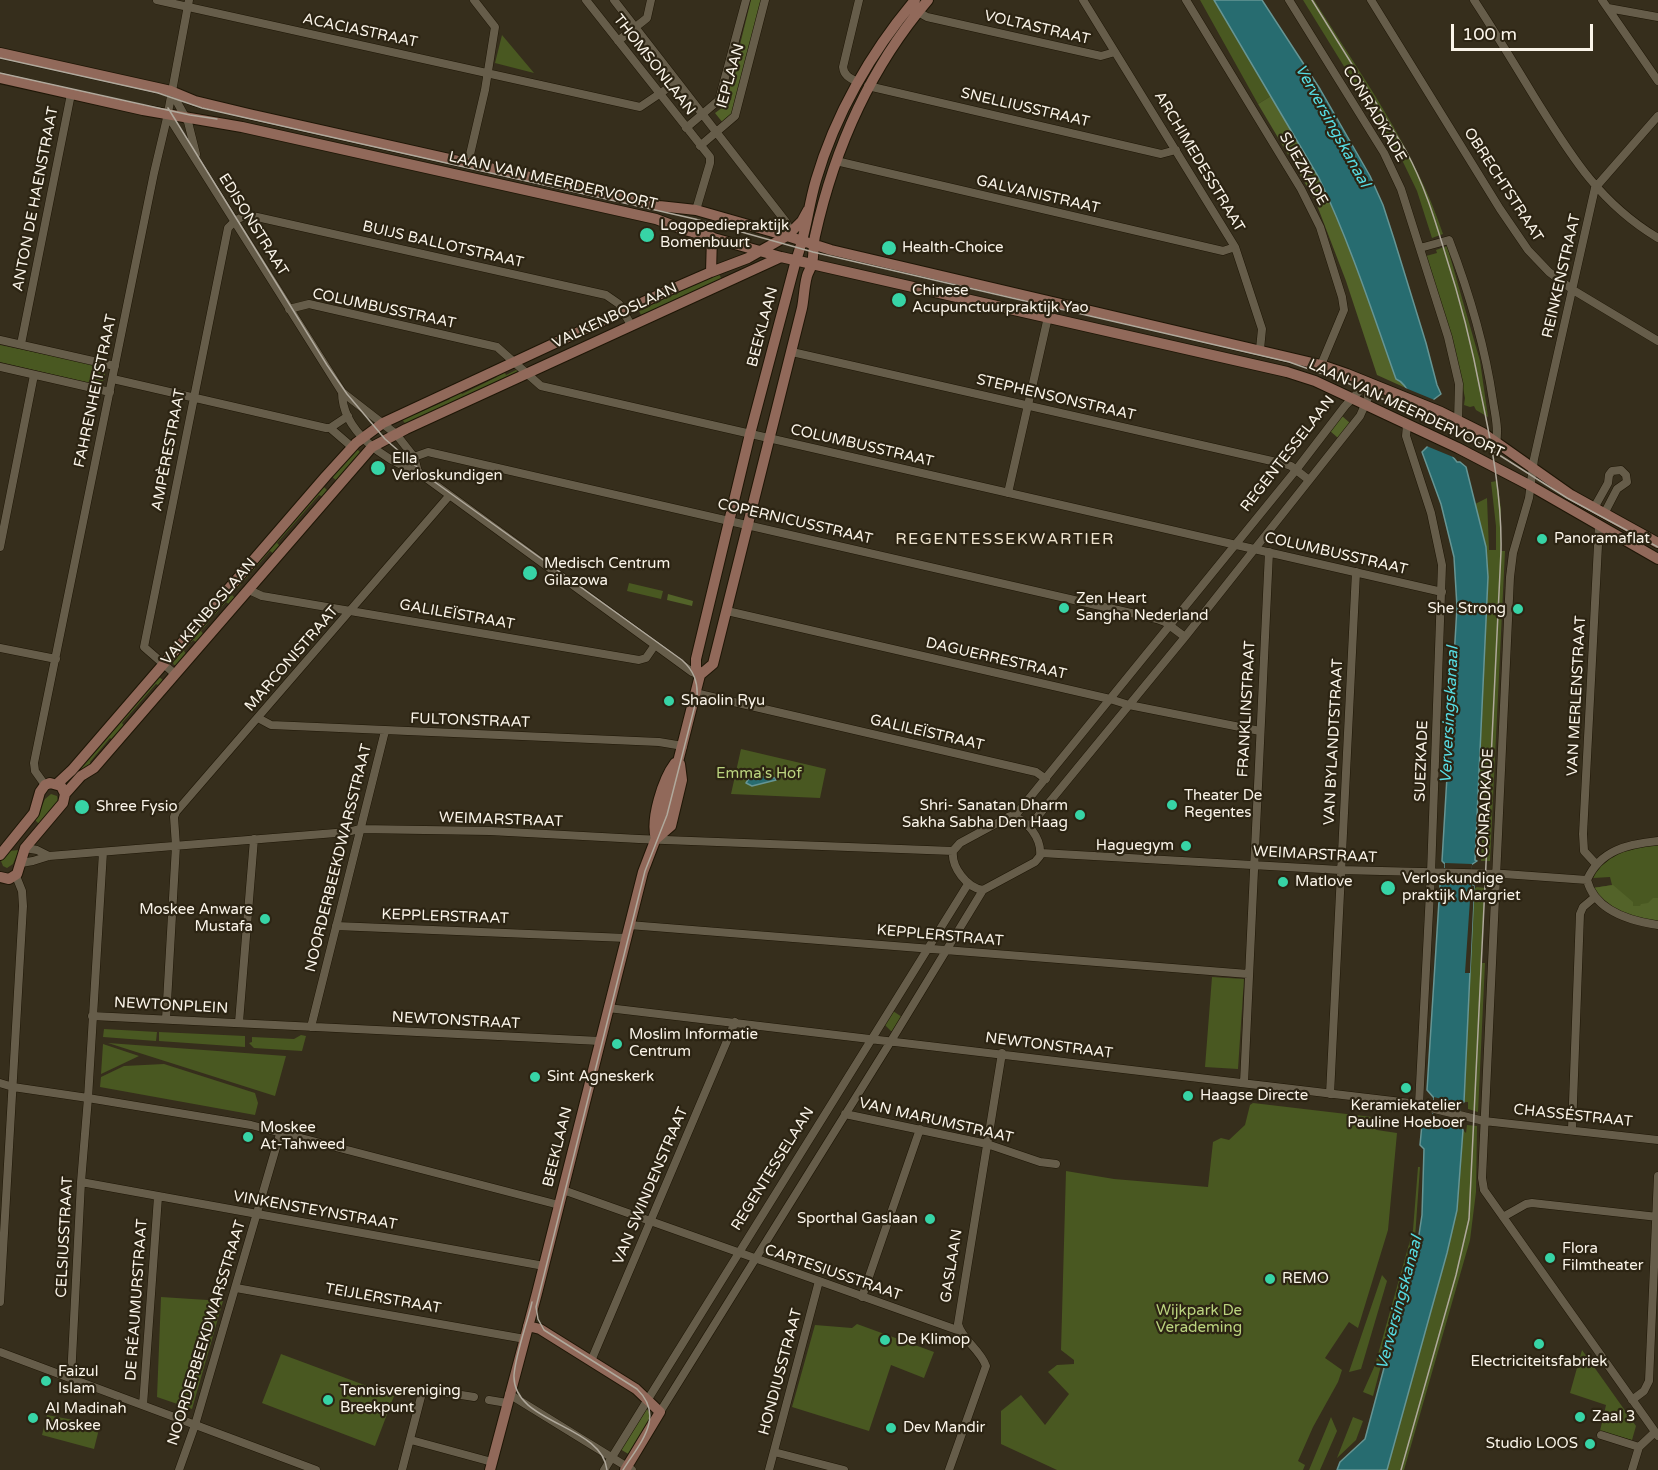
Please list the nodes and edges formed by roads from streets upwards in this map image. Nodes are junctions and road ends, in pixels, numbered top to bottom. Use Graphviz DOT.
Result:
graph roads {
  1 [pos="157,0"];
  2 [pos="474,0"];
  3 [pos="586,0"];
  4 [pos="614,0"];
  5 [pos="651,0"];
  6 [pos="746,0"];
  7 [pos="765,0"];
  8 [pos="859,0"];
  9 [pos="915,0"];
  10 [pos="928,0"];
  11 [pos="1083,0"];
  12 [pos="1186,0"];
  13 [pos="1289,0"];
  14 [pos="1371,0"];
  15 [pos="1474,0"];
  16 [pos="1602,0"];
  17 [pos="189,3"];
  18 [pos="1608,8"];
  19 [pos="918,12"];
  20 [pos="1658,16"];
  21 [pos="635,28"];
  22 [pos="618,41"];
  23 [pos="1115,51"];
  24 [pos="0,53"];
  25 [pos="487,73"];
  26 [pos="0,78"];
  27 [pos="1658,81"];
  28 [pos="677,82"];
  29 [pos="863,84"];
  30 [pos="171,92"];
  31 [pos="71,94"];
  32 [pos="660,94"];
  33 [pos="167,114"];
  34 [pos="703,115"];
  35 [pos="186,118"];
  36 [pos="1657,119"];
  37 [pos="686,128"];
  38 [pos="716,132"];
  39 [pos="700,146"];
  40 [pos="1176,150"];
  41 [pos="836,162"];
  42 [pos="468,163"];
  43 [pos="200,164"];
  44 [pos="1595,188"];
  45 [pos="696,210"];
  46 [pos="808,210"];
  47 [pos="235,220"];
  48 [pos="787,236"];
  49 [pos="712,237"];
  50 [pos="1658,238"];
  51 [pos="808,243"];
  52 [pos="1235,248"];
  53 [pos="1420,248"];
  54 [pos="761,251"];
  55 [pos="781,257"];
  56 [pos="796,260"];
  57 [pos="812,263"];
  58 [pos="711,272"];
  59 [pos="1573,290"];
  60 [pos="289,309"];
  61 [pos="625,311"];
  62 [pos="1048,317"];
  63 [pos="631,324"];
  64 [pos="0,340"];
  65 [pos="1658,341"];
  66 [pos="21,344"];
  67 [pos="1260,350"];
  68 [pos="792,352"];
  69 [pos="513,361"];
  70 [pos="1321,365"];
  71 [pos="115,366"];
  72 [pos="0,367"];
  73 [pos="526,373"];
  74 [pos="34,375"];
  75 [pos="112,379"];
  76 [pos="1368,382"];
  77 [pos="110,392"];
  78 [pos="342,392"];
  79 [pos="194,397"];
  80 [pos="1351,399"];
  81 [pos="1029,406"];
  82 [pos="1366,406"];
  83 [pos="348,416"];
  84 [pos="1458,421"];
  85 [pos="383,423"];
  86 [pos="1410,426"];
  87 [pos="330,428"];
  88 [pos="396,434"];
  89 [pos="750,434"];
  90 [pos="363,437"];
  91 [pos="770,439"];
  92 [pos="1496,442"];
  93 [pos="348,444"];
  94 [pos="372,447"];
  95 [pos="414,457"];
  96 [pos="1534,464"];
  97 [pos="1296,470"];
  98 [pos="418,472"];
  99 [pos="1309,480"];
  100 [pos="1531,486"];
  101 [pos="1008,493"];
  102 [pos="449,496"];
  103 [pos="1599,511"];
  104 [pos="729,520"];
  105 [pos="748,524"];
  106 [pos="1599,526"];
  107 [pos="1658,543"];
  108 [pos="1235,544"];
  109 [pos="0,547"];
  110 [pos="1254,549"];
  111 [pos="1269,552"];
  112 [pos="1658,559"];
  113 [pos="1356,572"];
  114 [pos="249,590"];
  115 [pos="1442,592"];
  116 [pos="351,611"];
  117 [pos="727,611"];
  118 [pos="1170,625"];
  119 [pos="1185,637"];
  120 [pos="656,645"];
  121 [pos="0,648"];
  122 [pos="56,659"];
  123 [pos="163,664"];
  124 [pos="175,674"];
  125 [pos="700,675"];
  126 [pos="696,693"];
  127 [pos="1110,699"];
  128 [pos="1130,705"];
  129 [pos="258,718"];
  130 [pos="385,731"];
  131 [pos="1260,731"];
  132 [pos="683,746"];
  133 [pos="680,757"];
  134 [pos="1046,778"];
  135 [pos="57,784"];
  136 [pos="45,785"];
  137 [pos="65,794"];
  138 [pos="1014,817"];
  139 [pos="1029,827"];
  140 [pos="359,829"];
  141 [pos="254,839"];
  142 [pos="656,839"];
  143 [pos="1658,841"];
  144 [pos="176,846"];
  145 [pos="25,849"];
  146 [pos="1,851"];
  147 [pos="953,851"];
  148 [pos="103,852"];
  149 [pos="1041,853"];
  150 [pos="49,856"];
  151 [pos="21,863"];
  152 [pos="1595,864"];
  153 [pos="1253,865"];
  154 [pos="1340,870"];
  155 [pos="1431,873"];
  156 [pos="1495,874"];
  157 [pos="16,876"];
  158 [pos="0,877"];
  159 [pos="1587,880"];
  160 [pos="968,884"];
  161 [pos="983,890"];
  162 [pos="1595,897"];
  163 [pos="629,925"];
  164 [pos="1658,925"];
  165 [pos="336,926"];
  166 [pos="626,938"];
  167 [pos="927,948"];
  168 [pos="947,950"];
  169 [pos="1248,974"];
  170 [pos="609,1008"];
  171 [pos="92,1016"];
  172 [pos="166,1019"];
  173 [pos="239,1022"];
  174 [pos="735,1022"];
  175 [pos="311,1027"];
  176 [pos="872,1038"];
  177 [pos="600,1041"];
  178 [pos="891,1041"];
  179 [pos="1002,1053"];
  180 [pos="0,1083"];
  181 [pos="1244,1083"];
  182 [pos="13,1087"];
  183 [pos="1330,1094"];
  184 [pos="88,1098"];
  185 [pos="1419,1104"];
  186 [pos="845,1114"];
  187 [pos="1484,1120"];
  188 [pos="920,1129"];
  189 [pos="1572,1129"];
  190 [pos="280,1134"];
  191 [pos="1658,1140"];
  192 [pos="987,1144"];
  193 [pos="4,1157"];
  194 [pos="1056,1164"];
  195 [pos="1658,1176"];
  196 [pos="81,1182"];
  197 [pos="563,1190"];
  198 [pos="158,1197"];
  199 [pos="559,1205"];
  200 [pos="256,1214"];
  201 [pos="1503,1217"];
  202 [pos="1657,1217"];
  203 [pos="651,1221"];
  204 [pos="2,1235"];
  205 [pos="739,1252"];
  206 [pos="755,1259"];
  207 [pos="544,1266"];
  208 [pos="819,1281"];
  209 [pos="236,1288"];
  210 [pos="862,1297"];
  211 [pos="0,1302"];
  212 [pos="528,1326"];
  213 [pos="960,1331"];
  214 [pos="525,1339"];
  215 [pos="0,1352"];
  216 [pos="591,1361"];
  217 [pos="71,1378"];
  218 [pos="474,1397"];
  219 [pos="508,1399"];
  220 [pos="648,1399"];
  221 [pos="489,1400"];
  222 [pos="1632,1400"];
  223 [pos="144,1405"];
  224 [pos="660,1412"];
  225 [pos="195,1425"];
  226 [pos="1601,1434"];
  227 [pos="1657,1434"];
  228 [pos="411,1440"];
  229 [pos="1639,1447"];
  230 [pos="774,1452"];
  231 [pos="612,1458"];
  232 [pos="491,1466"];
  233 [pos="628,1469"];
  234 [pos="179,1470"];
  235 [pos="316,1470"];
  236 [pos="402,1470"];
  237 [pos="604,1470"];
  238 [pos="770,1470"];
  239 [pos="844,1470"];
  240 [pos="949,1470"];
  241 [pos="1632,1470"];
  1 -- 17 [label="street, ACACIASTRAAT"];
  2 -- 25 [label="street"];
  3 -- 22 [label="street, THOMSONLAAN"];
  4 -- 21 [label="street, THOMSONLAAN"];
  5 -- 21 [label="street"];
  6 -- 34 [label="street, IEPLAAN"];
  7 -- 38 [label="street, IEPLAAN"];
  8 -- 29 [label="street"];
  9 -- 29 [label="street"];
  10 -- 19 [label="street"];
  11 -- 23 [label="street, ARCHIMEDESSTRAAT"];
  12 -- 70 [label="street, SUEZKADE"];
  13 -- 53 [label="street, CONRADKADE"];
  14 -- 59 [label="street, OBRECHTSTRAAT"];
  15 -- 44 [label="street"];
  16 -- 18 [label="street"];
  17 -- 25 [label="street, ACACIASTRAAT"];
  17 -- 30 [label="street, FAHRENHEITSTRAAT"];
  18 -- 20 [label="street"];
  18 -- 27 [label="street"];
  19 -- 23 [label="street, VOLTASTRAAT"];
  19 -- 29 [label="street"];
  21 -- 22 [label="street"];
  21 -- 28 [label="street, THOMSONLAAN"];
  22 -- 32 [label="street, THOMSONLAAN"];
  23 -- 40 [label="street, ARCHIMEDESSTRAAT"];
  24 -- 30 [label="street, LAAN VAN MEERDERVOORT"];
  25 -- 32 [label="street, ACACIASTRAAT"];
  25 -- 42 [label="street"];
  26 -- 31 [label="street, LAAN VAN MEERDERVOORT"];
  28 -- 32 [label="street"];
  28 -- 34 [label="street, THOMSONLAAN"];
  29 -- 40 [label="street, SNELLIUSSTRAAT"];
  29 -- 41 [label="street, BEEKLAAN"];
  29 -- 46 [label="street, BEEKLAAN"];
  30 -- 33 [label="street, FAHRENHEITSTRAAT"];
  30 -- 35 [label="street, EDISONSTRAAT"];
  30 -- 42 [label="street, LAAN VAN MEERDERVOORT"];
  31 -- 33 [label="street, LAAN VAN MEERDERVOORT"];
  31 -- 66 [label="street, ANTON DE HAENSTRAAT"];
  32 -- 37 [label="street, THOMSONLAAN"];
  33 -- 35 [label="street, LAAN VAN MEERDERVOORT"];
  33 -- 43 [label="street, EDISONSTRAAT"];
  33 -- 71 [label="street, FAHRENHEITSTRAAT"];
  34 -- 37 [label="street, IEPLAAN"];
  34 -- 38 [label="street, THOMSONLAAN"];
  35 -- 43 [label="street, EDISONSTRAAT"];
  35 -- 49 [label="street, LAAN VAN MEERDERVOORT"];
  36 -- 44 [label="street, REINKENSTRAAT"];
  37 -- 39 [label="street, THOMSONLAAN"];
  38 -- 39 [label="street, IEPLAAN"];
  38 -- 48 [label="street, THOMSONLAAN"];
  39 -- 45 [label="street"];
  40 -- 52 [label="street, ARCHIMEDESSTRAAT"];
  41 -- 51 [label="street, BEEKLAAN"];
  41 -- 52 [label="street, GALVANISTRAAT"];
  42 -- 45 [label="street, LAAN VAN MEERDERVOORT"];
  43 -- 47 [label="street, EDISONSTRAAT"];
  44 -- 50 [label="street"];
  44 -- 59 [label="street, REINKENSTRAAT"];
  45 -- 48 [label="street, LAAN VAN MEERDERVOORT"];
  46 -- 48 [label="street, VALKENBOSLAAN"];
  46 -- 51 [label="street, BEEKLAAN"];
  47 -- 60 [label="street, EDISONSTRAAT"];
  47 -- 61 [label="street, BUIJS BALLOTSTRAAT"];
  47 -- 79 [label="street, AMPÈRESTRAAT"];
  48 -- 51 [label="street, LAAN VAN MEERDERVOORT"];
  48 -- 54 [label="street, VALKENBOSLAAN"];
  49 -- 54 [label="street, LAAN VAN MEERDERVOORT"];
  49 -- 58 [label="street"];
  51 -- 56 [label="street, BEEKLAAN"];
  51 -- 57 [label="street, BEEKLAAN"];
  51 -- 67 [label="street, LAAN VAN MEERDERVOORT"];
  52 -- 67 [label="street, ARCHIMEDESSTRAAT"];
  53 -- 84 [label="street, CONRADKADE"];
  53 -- 92 [label="street"];
  54 -- 55 [label="street, LAAN VAN MEERDERVOORT"];
  54 -- 58 [label="street, VALKENBOSLAAN"];
  55 -- 56 [label="street, LAAN VAN MEERDERVOORT"];
  55 -- 63 [label="street, VALKENBOSLAAN"];
  56 -- 57 [label="street, LAAN VAN MEERDERVOORT"];
  56 -- 89 [label="street, BEEKLAAN"];
  57 -- 62 [label="street, LAAN VAN MEERDERVOORT"];
  57 -- 68 [label="street, BEEKLAAN"];
  58 -- 61 [label="street, VALKENBOSLAAN"];
  59 -- 65 [label="street, OBRECHTSTRAAT"];
  59 -- 96 [label="street, REINKENSTRAAT"];
  60 -- 69 [label="street, COLUMBUSSTRAAT"];
  60 -- 78 [label="street, EDISONSTRAAT"];
  61 -- 63 [label="street, BUIJS BALLOTSTRAAT"];
  61 -- 69 [label="street, VALKENBOSLAAN"];
  62 -- 80 [label="street, LAAN VAN MEERDERVOORT"];
  62 -- 81 [label="street"];
  63 -- 73 [label="street, VALKENBOSLAAN"];
  64 -- 66 [label="street"];
  66 -- 71 [label="street"];
  67 -- 70 [label="street, LAAN VAN MEERDERVOORT"];
  68 -- 81 [label="street, STEPHENSONSTRAAT"];
  68 -- 91 [label="street, BEEKLAAN"];
  69 -- 73 [label="street, COLUMBUSSTRAAT"];
  69 -- 85 [label="street, VALKENBOSLAAN"];
  70 -- 76 [label="street, LAAN VAN MEERDERVOORT"];
  71 -- 75 [label="street, FAHRENHEITSTRAAT"];
  72 -- 74 [label="street"];
  73 -- 88 [label="street, VALKENBOSLAAN"];
  73 -- 89 [label="street, COLUMBUSSTRAAT"];
  74 -- 77 [label="street"];
  74 -- 109 [label="street"];
  75 -- 77 [label="street, FAHRENHEITSTRAAT"];
  75 -- 79 [label="street"];
  76 -- 80 [label="street, REGENTESSELAAN"];
  76 -- 82 [label="street"];
  76 -- 84 [label="street, LAAN VAN MEERDERVOORT"];
  77 -- 122 [label="street, FAHRENHEITSTRAAT"];
  78 -- 83 [label="street, EDISONSTRAAT"];
  78 -- 85 [label="street, EDISONSTRAAT"];
  79 -- 87 [label="street"];
  79 -- 123 [label="street, AMPÈRESTRAAT"];
  80 -- 82 [label="street, LAAN VAN MEERDERVOORT"];
  80 -- 97 [label="street, REGENTESSELAAN"];
  81 -- 97 [label="street, STEPHENSONSTRAAT"];
  81 -- 101 [label="street"];
  82 -- 86 [label="street, LAAN VAN MEERDERVOORT"];
  82 -- 99 [label="street"];
  83 -- 87 [label="street"];
  83 -- 90 [label="street, EDISONSTRAAT"];
  84 -- 92 [label="street, LAAN VAN MEERDERVOORT"];
  85 -- 88 [label="street, EDISONSTRAAT"];
  85 -- 90 [label="street, VALKENBOSLAAN"];
  86 -- 100 [label="street, LAAN VAN MEERDERVOORT"];
  86 -- 115 [label="street, SUEZKADE"];
  87 -- 93 [label="street"];
  88 -- 94 [label="street, VALKENBOSLAAN"];
  88 -- 95 [label="street"];
  89 -- 91 [label="street, COLUMBUSSTRAAT"];
  89 -- 104 [label="street, BEEKLAAN"];
  90 -- 93 [label="street, VALKENBOSLAAN"];
  90 -- 94 [label="street, EDISONSTRAAT"];
  91 -- 101 [label="street, COLUMBUSSTRAAT"];
  91 -- 105 [label="street, BEEKLAAN"];
  92 -- 96 [label="street, LAAN VAN MEERDERVOORT"];
  93 -- 123 [label="street, VALKENBOSLAAN"];
  94 -- 98 [label="street"];
  94 -- 114 [label="street, VALKENBOSLAAN"];
  95 -- 98 [label="street"];
  95 -- 104 [label="street, COPERNICUSSTRAAT"];
  96 -- 100 [label="street, CONRADKADE"];
  96 -- 103 [label="street, LAAN VAN MEERDERVOORT"];
  97 -- 99 [label="street, STEPHENSONSTRAAT"];
  97 -- 108 [label="street, REGENTESSELAAN"];
  98 -- 102 [label="street"];
  99 -- 110 [label="street"];
  100 -- 106 [label="street, LAAN VAN MEERDERVOORT"];
  100 -- 156 [label="street, CONRADKADE"];
  101 -- 108 [label="street, COLUMBUSSTRAAT"];
  102 -- 116 [label="street, MARCONISTRAAT"];
  102 -- 120 [label="street"];
  103 -- 103 [label="street"];
  103 -- 107 [label="street, LAAN VAN MEERDERVOORT"];
  104 -- 105 [label="street, COPERNICUSSTRAAT"];
  104 -- 125 [label="street, BEEKLAAN"];
  105 -- 117 [label="street, BEEKLAAN"];
  105 -- 118 [label="street, COPERNICUSSTRAAT"];
  106 -- 112 [label="street, LAAN VAN MEERDERVOORT"];
  106 -- 152 [label="street, VAN MERLENSTRAAT"];
  108 -- 110 [label="street, COLUMBUSSTRAAT"];
  108 -- 118 [label="street, REGENTESSELAAN"];
  110 -- 111 [label="street, COLUMBUSSTRAAT"];
  110 -- 119 [label="street"];
  111 -- 113 [label="street, COLUMBUSSTRAAT"];
  111 -- 131 [label="street, FRANKLINSTRAAT"];
  113 -- 115 [label="street, COLUMBUSSTRAAT"];
  113 -- 154 [label="street, VAN BYLANDTSTRAAT"];
  114 -- 116 [label="street, GALILEÏSTRAAT"];
  114 -- 124 [label="street, VALKENBOSLAAN"];
  115 -- 155 [label="street, SUEZKADE"];
  116 -- 120 [label="street, GALILEÏSTRAAT"];
  116 -- 129 [label="street, MARCONISTRAAT"];
  117 -- 125 [label="street, BEEKLAAN"];
  117 -- 127 [label="street, DAGUERRESTRAAT"];
  118 -- 119 [label="street"];
  118 -- 127 [label="street, REGENTESSELAAN"];
  119 -- 128 [label="street"];
  120 -- 125 [label="street"];
  121 -- 122 [label="street"];
  122 -- 136 [label="street, FAHRENHEITSTRAAT"];
  123 -- 124 [label="street, AMPÈRESTRAAT"];
  123 -- 135 [label="street, VALKENBOSLAAN"];
  124 -- 137 [label="street, VALKENBOSLAAN"];
  125 -- 126 [label="street, BEEKLAAN"];
  126 -- 132 [label="street, BEEKLAAN"];
  126 -- 134 [label="street, GALILEÏSTRAAT"];
  127 -- 128 [label="street, DAGUERRESTRAAT"];
  127 -- 134 [label="street, REGENTESSELAAN"];
  128 -- 131 [label="street, DAGUERRESTRAAT"];
  128 -- 139 [label="street"];
  129 -- 130 [label="street, FULTONSTRAAT"];
  129 -- 144 [label="street, MARCONISTRAAT"];
  130 -- 132 [label="street, FULTONSTRAAT"];
  130 -- 140 [label="street, NOORDERBEEKDWARSSTRAAT"];
  131 -- 153 [label="street, FRANKLINSTRAAT"];
  132 -- 133 [label="street, BEEKLAAN"];
  133 -- 142 [label="street, BEEKLAAN"];
  133 -- 142 [label="street, BEEKLAAN"];
  134 -- 138 [label="street, REGENTESSELAAN"];
  135 -- 136 [label="street"];
  135 -- 137 [label="street"];
  136 -- 146 [label="street"];
  137 -- 145 [label="street, VALKENBOSLAAN"];
  138 -- 139 [label="street"];
  138 -- 147 [label="street"];
  139 -- 149 [label="street"];
  140 -- 141 [label="street, WEIMARSTRAAT"];
  140 -- 142 [label="street, WEIMARSTRAAT"];
  140 -- 165 [label="street, NOORDERBEEKDWARSSTRAAT"];
  141 -- 144 [label="street, WEIMARSTRAAT"];
  141 -- 173 [label="street"];
  142 -- 147 [label="street, WEIMARSTRAAT"];
  142 -- 163 [label="street, BEEKLAAN"];
  143 -- 152 [label="street"];
  144 -- 148 [label="street, WEIMARSTRAAT"];
  144 -- 172 [label="street, MARCONISTRAAT"];
  145 -- 150 [label="street, WEIMARSTRAAT"];
  145 -- 151 [label="street"];
  147 -- 160 [label="street"];
  148 -- 150 [label="street, WEIMARSTRAAT"];
  148 -- 171 [label="street"];
  149 -- 153 [label="street, WEIMARSTRAAT"];
  149 -- 161 [label="street"];
  150 -- 151 [label="street, WEIMARSTRAAT"];
  151 -- 157 [label="street"];
  152 -- 159 [label="street"];
  153 -- 154 [label="street, WEIMARSTRAAT"];
  153 -- 169 [label="street, FRANKLINSTRAAT"];
  154 -- 155 [label="street, WEIMARSTRAAT"];
  154 -- 183 [label="street, VAN BYLANDTSTRAAT"];
  155 -- 156 [label="street, WEIMARSTRAAT"];
  155 -- 185 [label="street, SUEZKADE"];
  156 -- 159 [label="street, WEIMARSTRAAT"];
  156 -- 187 [label="street, CONRADKADE"];
  157 -- 158 [label="street"];
  157 -- 182 [label="street"];
  159 -- 162 [label="street"];
  160 -- 161 [label="street"];
  160 -- 167 [label="street, REGENTESSELAAN"];
  161 -- 168 [label="street"];
  162 -- 164 [label="street"];
  162 -- 189 [label="street"];
  163 -- 166 [label="street, BEEKLAAN"];
  163 -- 167 [label="street, KEPPLERSTRAAT"];
  165 -- 166 [label="street, KEPPLERSTRAAT"];
  165 -- 175 [label="street, NOORDERBEEKDWARSSTRAAT"];
  166 -- 170 [label="street, BEEKLAAN"];
  167 -- 168 [label="street, KEPPLERSTRAAT"];
  167 -- 176 [label="street, REGENTESSELAAN"];
  168 -- 169 [label="street, KEPPLERSTRAAT"];
  168 -- 178 [label="street"];
  169 -- 181 [label="street, FRANKLINSTRAAT"];
  170 -- 174 [label="street, NEWTONSTRAAT"];
  170 -- 177 [label="street, BEEKLAAN"];
  171 -- 172 [label="street, NEWTONPLEIN"];
  171 -- 184 [label="street, NEWTONPLEIN"];
  172 -- 173 [label="street, NEWTONPLEIN"];
  173 -- 175 [label="street, NEWTONPLEIN"];
  174 -- 176 [label="street, NEWTONSTRAAT"];
  174 -- 203 [label="street, VAN SWINDENSTRAAT"];
  175 -- 177 [label="street, NEWTONSTRAAT"];
  176 -- 178 [label="street, NEWTONSTRAAT"];
  176 -- 205 [label="street, REGENTESSELAAN"];
  177 -- 197 [label="street, BEEKLAAN"];
  178 -- 179 [label="street, NEWTONSTRAAT"];
  178 -- 186 [label="street"];
  179 -- 181 [label="street, NEWTONSTRAAT"];
  179 -- 192 [label="street, GASLAAN"];
  180 -- 182 [label="street"];
  181 -- 183 [label="street, NEWTONSTRAAT"];
  182 -- 184 [label="street"];
  182 -- 193 [label="street"];
  183 -- 185 [label="street, NEWTONSTRAAT"];
  184 -- 190 [label="street"];
  184 -- 196 [label="street, CELSIUSSTRAAT"];
  185 -- 187 [label="street, NEWTONSTRAAT"];
  186 -- 188 [label="street, VAN MARUMSTRAAT"];
  186 -- 206 [label="street"];
  187 -- 189 [label="street, CHASSÉSTRAAT"];
  187 -- 201 [label="street, CONRADKADE"];
  188 -- 192 [label="street, VAN MARUMSTRAAT"];
  188 -- 210 [label="street"];
  189 -- 191 [label="street, CHASSÉSTRAAT"];
  190 -- 199 [label="street"];
  190 -- 200 [label="street, NOORDERBEEKDWARSSTRAAT"];
  192 -- 194 [label="street, VAN MARUMSTRAAT"];
  192 -- 213 [label="street, GASLAAN"];
  193 -- 204 [label="street"];
  195 -- 202 [label="street"];
  196 -- 198 [label="street, VINKENSTEYNSTRAAT"];
  196 -- 217 [label="street, CELSIUSSTRAAT"];
  197 -- 199 [label="street, BEEKLAAN"];
  197 -- 203 [label="street, CARTESIUSSTRAAT"];
  198 -- 200 [label="street, VINKENSTEYNSTRAAT"];
  198 -- 223 [label="street, DE RÉAUMURSTRAAT"];
  199 -- 207 [label="street, BEEKLAAN"];
  200 -- 207 [label="street, VINKENSTEYNSTRAAT"];
  200 -- 209 [label="street, NOORDERBEEKDWARSSTRAAT"];
  201 -- 202 [label="street"];
  201 -- 222 [label="street, CONRADKADE"];
  202 -- 222 [label="street"];
  203 -- 205 [label="street, CARTESIUSSTRAAT"];
  203 -- 216 [label="street, VAN SWINDENSTRAAT"];
  204 -- 211 [label="street"];
  205 -- 206 [label="street, CARTESIUSSTRAAT"];
  205 -- 220 [label="street, REGENTESSELAAN"];
  206 -- 208 [label="street, CARTESIUSSTRAAT"];
  206 -- 224 [label="street"];
  207 -- 212 [label="street, BEEKLAAN"];
  208 -- 210 [label="street, CARTESIUSSTRAAT"];
  208 -- 230 [label="street, HONDIUSSTRAAT"];
  209 -- 214 [label="street, TEIJLERSTRAAT"];
  209 -- 225 [label="street, NOORDERBEEKDWARSSTRAAT"];
  210 -- 213 [label="street, CARTESIUSSTRAAT"];
  212 -- 214 [label="street, BEEKLAAN"];
  212 -- 216 [label="street"];
  213 -- 240 [label="street"];
  214 -- 219 [label="street, BEEKLAAN"];
  215 -- 217 [label="street"];
  216 -- 220 [label="street"];
  217 -- 223 [label="street"];
  218 -- 228 [label="street"];
  219 -- 221 [label="street"];
  219 -- 231 [label="street"];
  219 -- 232 [label="street, BEEKLAAN"];
  220 -- 224 [label="street"];
  220 -- 231 [label="street, REGENTESSELAAN"];
  222 -- 227 [label="street, CONRADKADE"];
  223 -- 225 [label="street"];
  224 -- 233 [label="street"];
  225 -- 234 [label="street, NOORDERBEEKDWARSSTRAAT"];
  225 -- 235 [label="street"];
  226 -- 229 [label="street"];
  227 -- 229 [label="street"];
  228 -- 232 [label="street, BEEKLAAN"];
  228 -- 236 [label="street"];
  229 -- 241 [label="street"];
  230 -- 238 [label="street, HONDIUSSTRAAT"];
  230 -- 239 [label="street"];
  231 -- 233 [label="street"];
  231 -- 237 [label="street, REGENTESSELAAN"];
}
